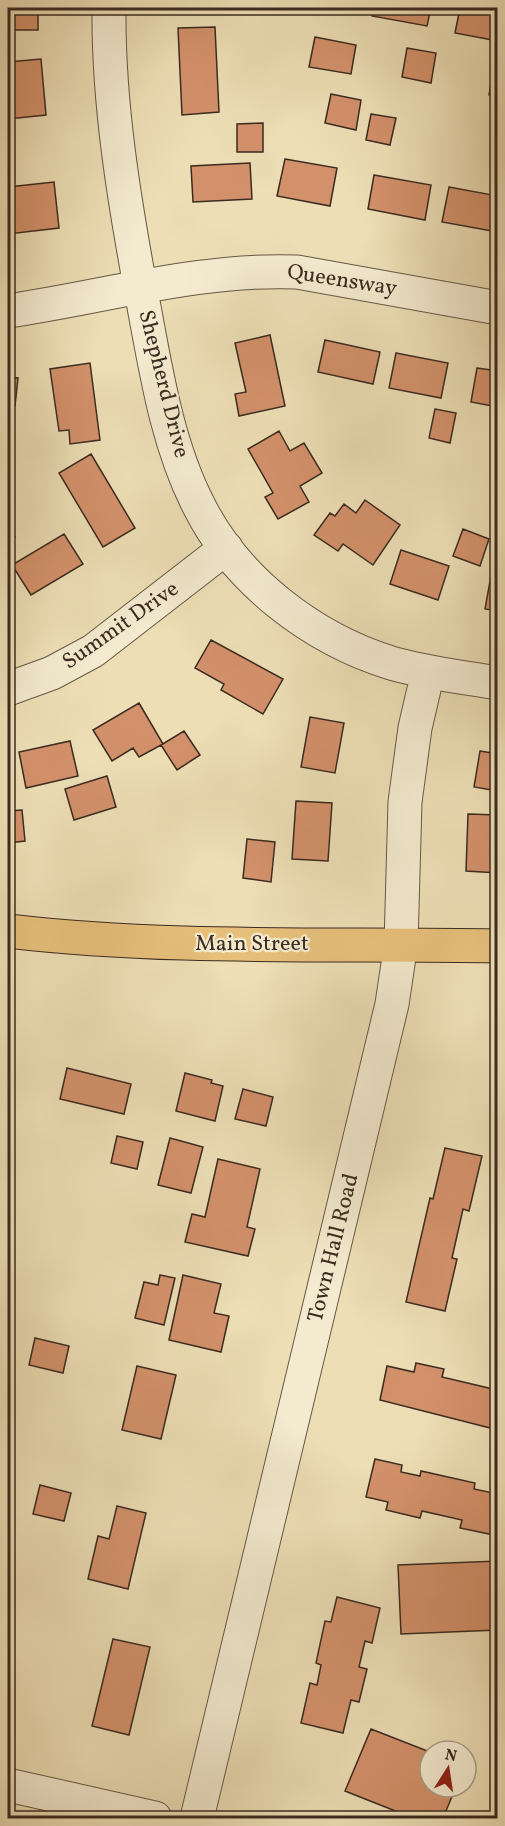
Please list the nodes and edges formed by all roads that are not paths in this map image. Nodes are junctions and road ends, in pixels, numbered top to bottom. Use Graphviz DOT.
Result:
graph roads {
  1 [pos="109,8"];
  2 [pos="141,288"];
  3 [pos="498,308"];
  4 [pos="8,311"];
  5 [pos="226,548"];
  6 [pos="428,672"];
  7 [pos="498,683"];
  8 [pos="8,689"];
  9 [pos="8,931"];
  10 [pos="401,944"];
  11 [pos="498,946"];
  12 [pos="8,1785"];
  13 [pos="155,1818"];
  14 [pos="197,1818"];
  1 -- 2 [label="street, Shepherd Drive"];
  2 -- 3 [label="street, Queensway"];
  2 -- 4 [label="street, Queensway"];
  2 -- 5 [label="street, Shepherd Drive"];
  5 -- 6 [label="street, Shepherd Drive"];
  5 -- 8 [label="street, Summit Drive"];
  6 -- 7 [label="street, Shepherd Drive"];
  6 -- 10 [label="street, Town Hall Road"];
  9 -- 10 [label="main road, Main Street"];
  10 -- 11 [label="main road, Main Street"];
  10 -- 14 [label="street, Town Hall Road"];
  12 -- 13 [label="street"];
}
